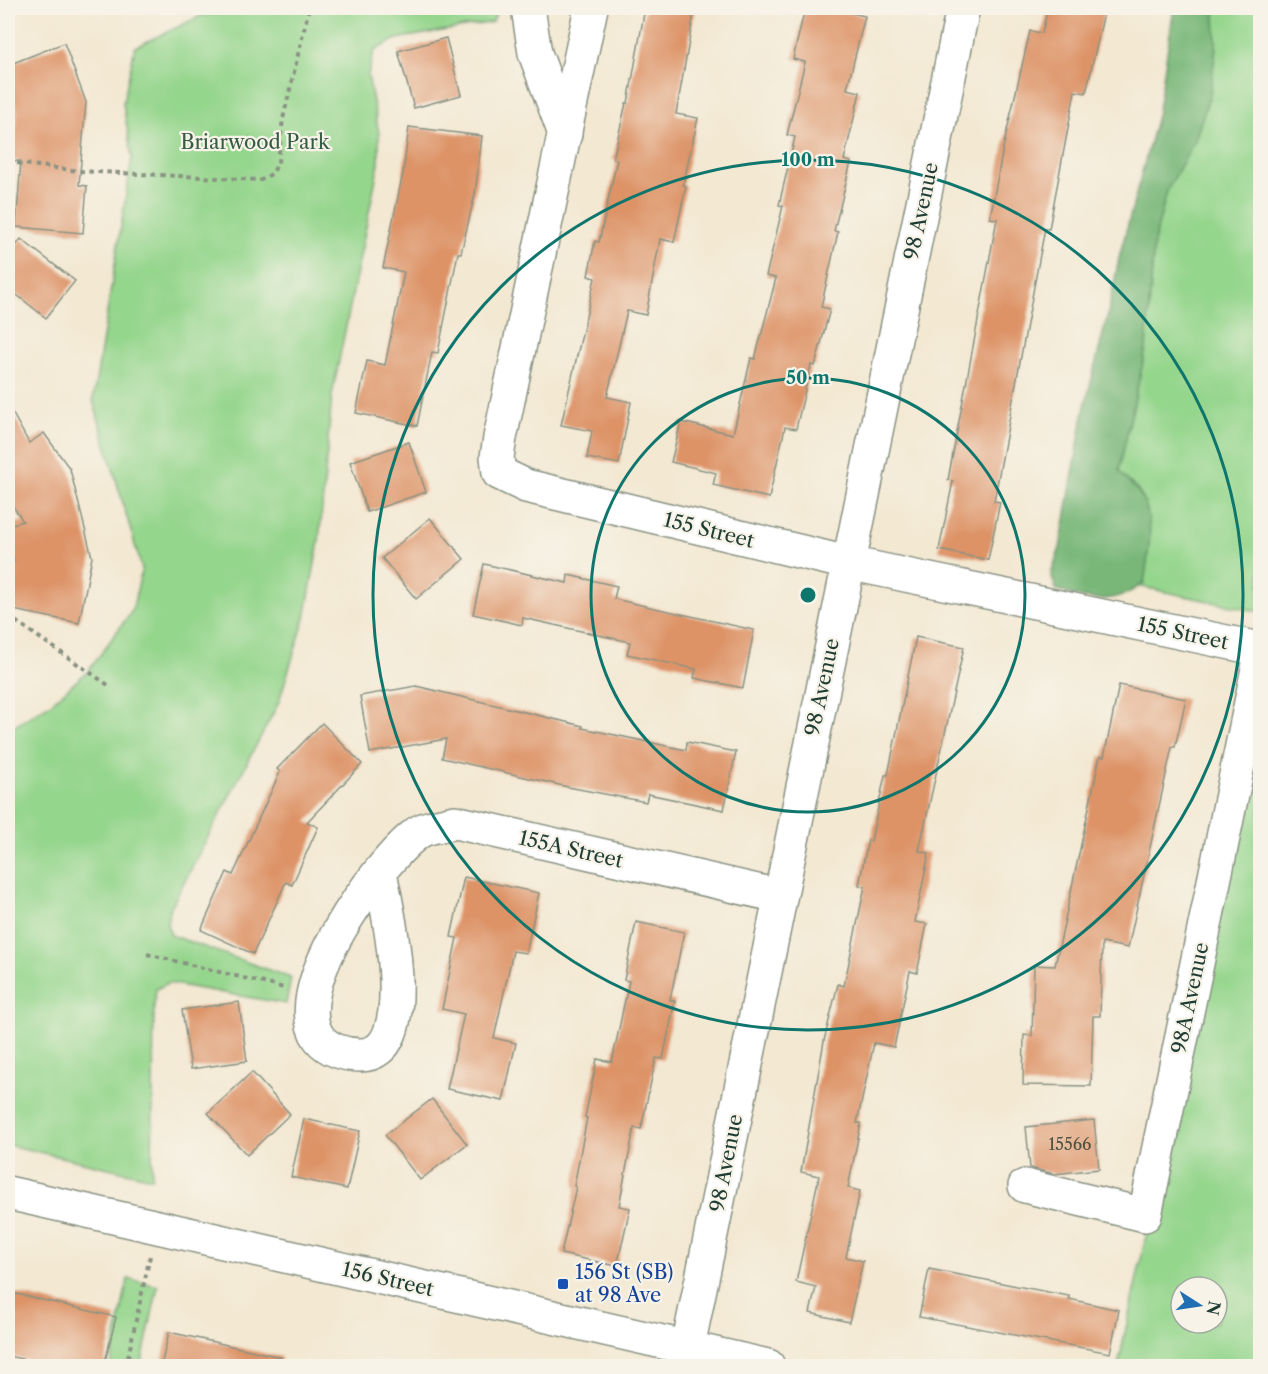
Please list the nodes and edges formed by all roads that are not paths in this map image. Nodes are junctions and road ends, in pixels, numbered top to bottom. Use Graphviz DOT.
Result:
graph roads {
  1 [pos="591,8"];
  2 [pos="963,8"];
  3 [pos="518,9"];
  4 [pos="565,134"];
  5 [pos="848,563"];
  6 [pos="1260,649"];
  7 [pos="1260,659"];
  8 [pos="380,873"];
  9 [pos="779,896"];
  10 [pos="1024,1186"];
  11 [pos="8,1193"];
  12 [pos="686,1357"];
  13 [pos="768,1366"];
  1 -- 4 [label="street, 155 Street"];
  2 -- 5 [label="street, 98 Avenue"];
  3 -- 4 [label="street"];
  4 -- 5 [label="street, 155 Street"];
  5 -- 6 [label="street, 155 Street"];
  5 -- 9 [label="street, 98 Avenue"];
  7 -- 10 [label="street, 98A Avenue"];
  8 -- 8 [label="street, 155A Street"];
  8 -- 9 [label="street, 155A Street"];
  9 -- 12 [label="street, 98 Avenue"];
  11 -- 12 [label="street, 156 Street"];
  12 -- 13 [label="street, 156 Street"];
}
